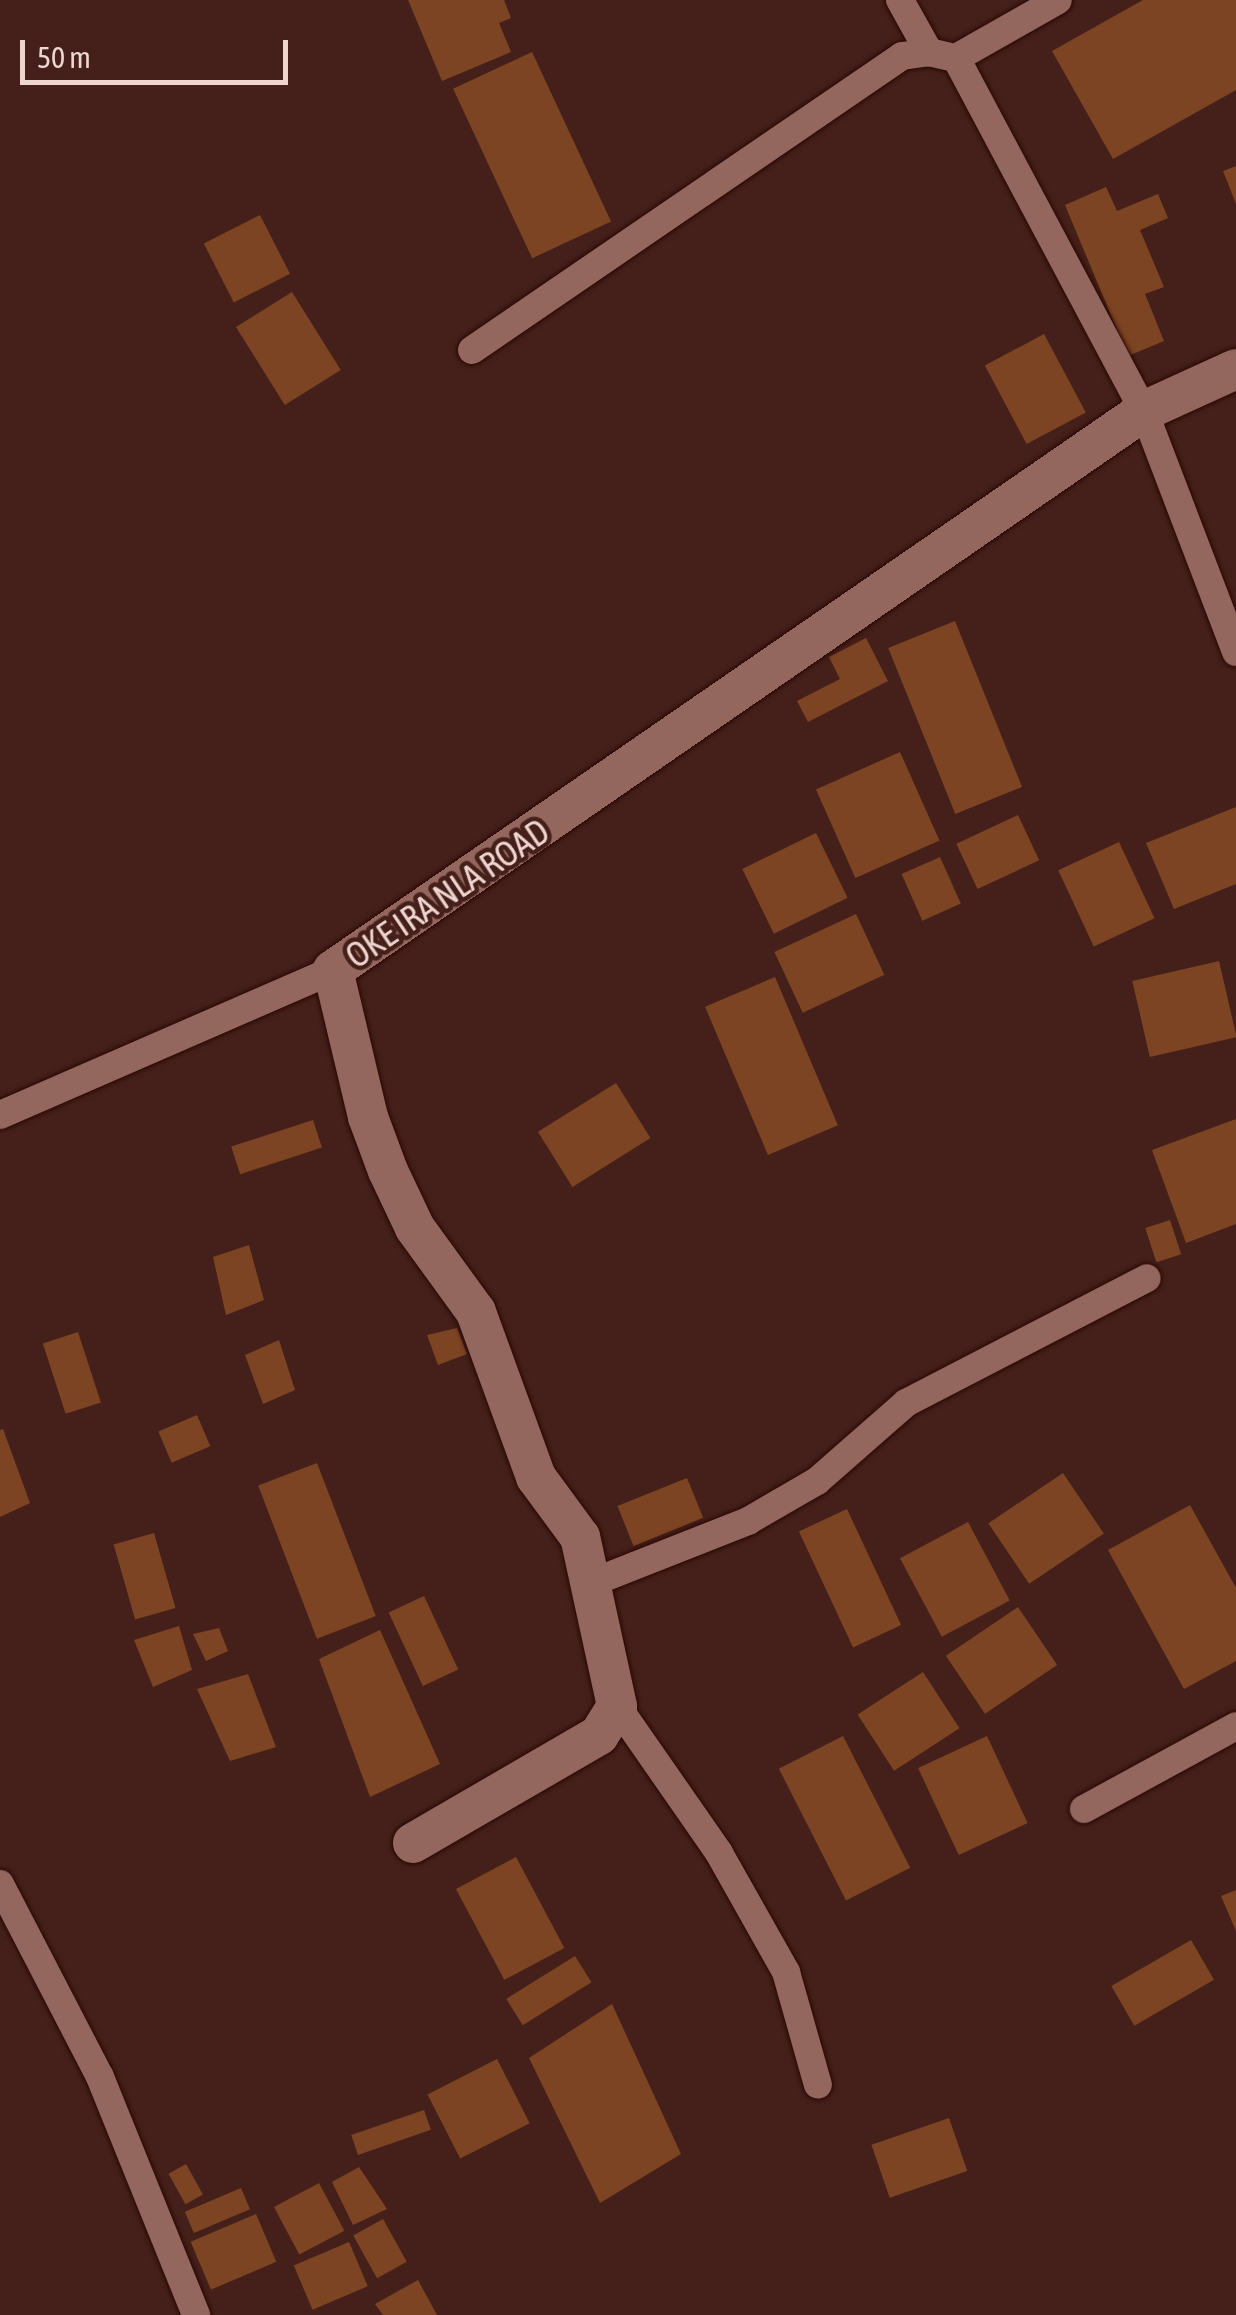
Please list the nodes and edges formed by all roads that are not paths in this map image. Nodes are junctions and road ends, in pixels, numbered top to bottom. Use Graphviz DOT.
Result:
graph roads {
  1 [pos="900,0"];
  2 [pos="1058,0"];
  3 [pos="942,55"];
  4 [pos="472,350"];
  5 [pos="1236,369"];
  6 [pos="1144,412"];
  7 [pos="1236,652"];
  8 [pos="333,970"];
  9 [pos="0,1115"];
  10 [pos="1147,1278"];
  11 [pos="591,1582"];
  12 [pos="617,1706"];
  13 [pos="1236,1726"];
  14 [pos="1084,1810"];
  15 [pos="413,1843"];
  16 [pos="0,1884"];
  17 [pos="818,2085"];
  18 [pos="196,2315"];
  1 -- 3 [label="street"];
  2 -- 3 [label="street"];
  3 -- 4 [label="street"];
  3 -- 6 [label="street"];
  5 -- 6 [label="street, OKE IRA NLA ROAD"];
  6 -- 7 [label="street"];
  6 -- 8 [label="street, OKE IRA NLA ROAD"];
  8 -- 9 [label="street"];
  8 -- 11 [label="street, OKE IRA NLA ROAD"];
  10 -- 11 [label="street"];
  11 -- 12 [label="street, OKE IRA NLA ROAD"];
  12 -- 15 [label="street"];
  12 -- 17 [label="street"];
  13 -- 14 [label="street"];
  16 -- 18 [label="street"];
}
